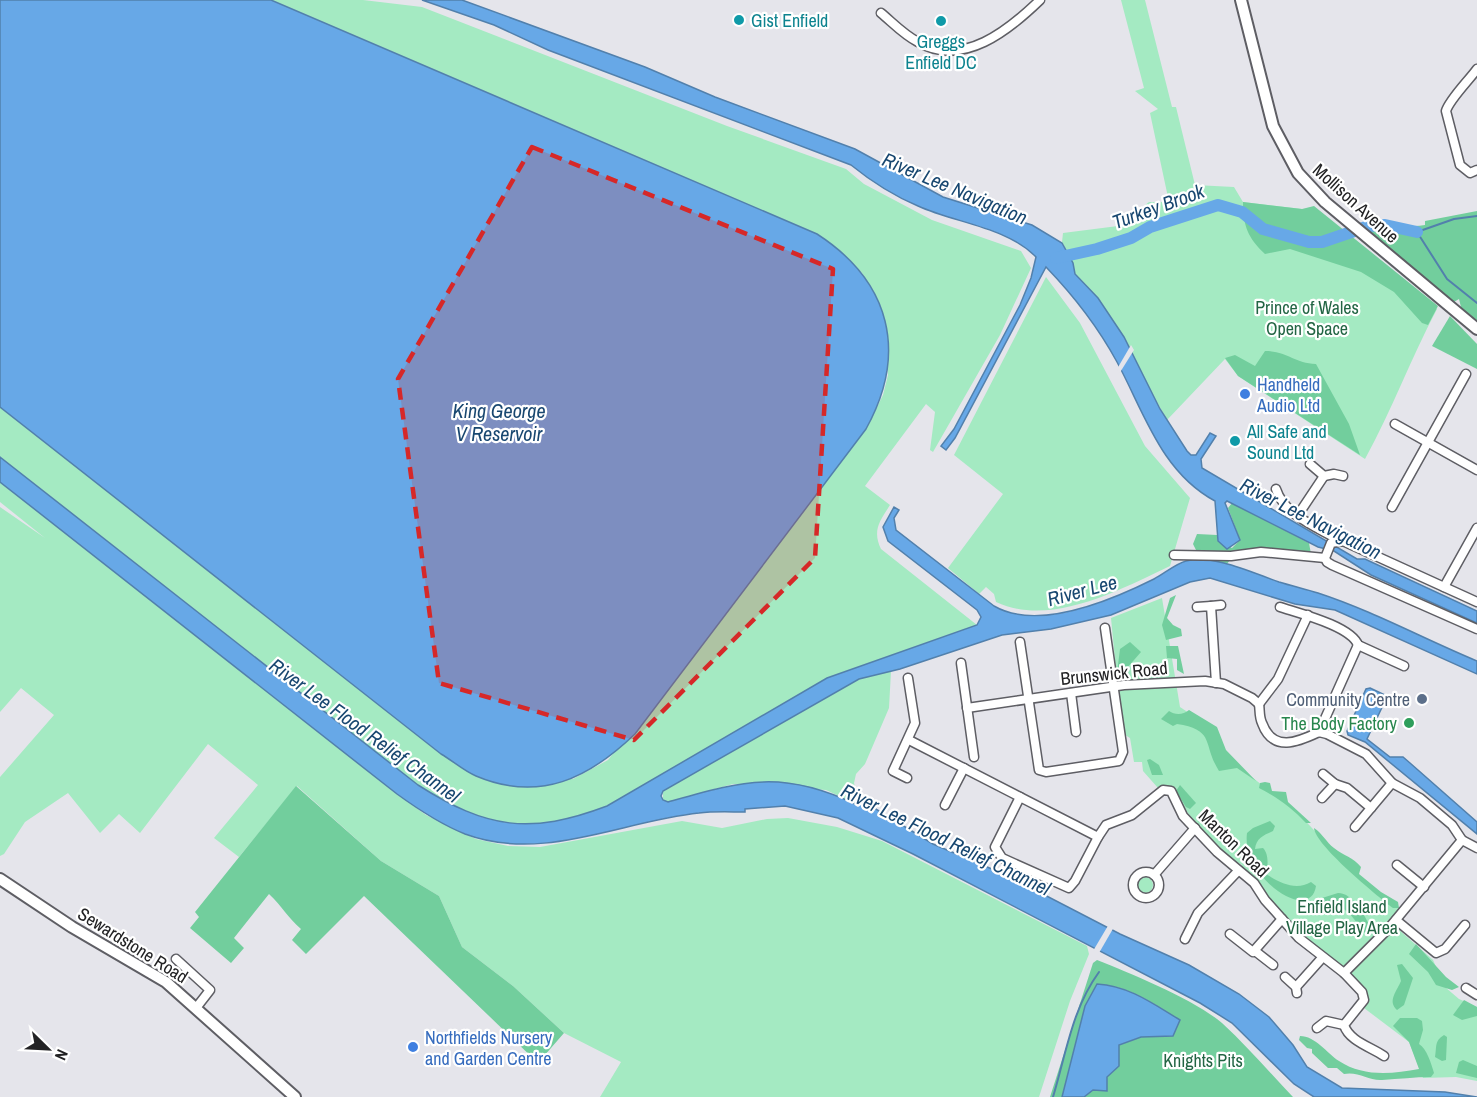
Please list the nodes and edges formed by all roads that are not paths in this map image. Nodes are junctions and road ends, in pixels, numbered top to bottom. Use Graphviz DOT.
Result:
graph roads {
  1 [pos="1040,0"];
  2 [pos="1241,0"];
  3 [pos="881,13"];
  4 [pos="1477,69"];
  5 [pos="1477,170"];
  6 [pos="1477,329"];
  7 [pos="1466,374"];
  8 [pos="1395,424"];
  9 [pos="1429,442"];
  10 [pos="1310,464"];
  11 [pos="1477,470"];
  12 [pos="1324,476"];
  13 [pos="1343,476"];
  14 [pos="1276,489"];
  15 [pos="1392,507"];
  16 [pos="1298,515"];
  17 [pos="1477,528"];
  18 [pos="1330,548"];
  19 [pos="1174,555"];
  20 [pos="1444,587"];
  21 [pos="1477,602"];
  22 [pos="1221,605"];
  23 [pos="1210,606"];
  24 [pos="1280,606"];
  25 [pos="1197,607"];
  26 [pos="1308,615"];
  27 [pos="1105,628"];
  28 [pos="1477,629"];
  29 [pos="1020,642"];
  30 [pos="1358,645"];
  31 [pos="961,663"];
  32 [pos="1404,666"];
  33 [pos="908,678"];
  34 [pos="1216,682"];
  35 [pos="1115,687"];
  36 [pos="1071,693"];
  37 [pos="1028,700"];
  38 [pos="1259,704"];
  39 [pos="967,708"];
  40 [pos="1076,732"];
  41 [pos="1318,732"];
  42 [pos="909,740"];
  43 [pos="974,757"];
  44 [pos="964,768"];
  45 [pos="1323,774"];
  46 [pos="907,778"];
  47 [pos="1392,783"];
  48 [pos="1335,784"];
  49 [pos="1020,797"];
  50 [pos="1322,798"];
  51 [pos="945,805"];
  52 [pos="1371,808"];
  53 [pos="1354,827"];
  54 [pos="1195,828"];
  55 [pos="1098,837"];
  56 [pos="1462,840"];
  57 [pos="1477,849"];
  58 [pos="1397,865"];
  59 [pos="1238,871"];
  60 [pos="1154,875"];
  61 [pos="0,879"];
  62 [pos="1424,887"];
  63 [pos="1282,919"];
  64 [pos="1396,920"];
  65 [pos="1465,925"];
  66 [pos="1230,934"];
  67 [pos="1185,939"];
  68 [pos="1255,951"];
  69 [pos="1322,957"];
  70 [pos="176,959"];
  71 [pos="1274,965"];
  72 [pos="1344,973"];
  73 [pos="1285,977"];
  74 [pos="1466,988"];
  75 [pos="1477,995"];
  76 [pos="196,1008"];
  77 [pos="1344,1025"];
  78 [pos="1317,1028"];
  79 [pos="1384,1056"];
  80 [pos="295,1097"];
  1 -- 3 [label="street"];
  2 -- 6 [label="main road, Mollison Avenue"];
  4 -- 5 [label="street"];
  7 -- 9 [label="street"];
  8 -- 9 [label="street"];
  9 -- 11 [label="street"];
  9 -- 15 [label="street"];
  10 -- 12 [label="street"];
  12 -- 13 [label="street"];
  12 -- 16 [label="street"];
  14 -- 16 [label="street"];
  16 -- 18 [label="street"];
  17 -- 20 [label="street"];
  18 -- 19 [label="street"];
  18 -- 20 [label="street"];
  18 -- 28 [label="street"];
  20 -- 21 [label="street"];
  22 -- 23 [label="street"];
  23 -- 25 [label="street"];
  23 -- 34 [label="street"];
  24 -- 26 [label="street"];
  26 -- 30 [label="street"];
  26 -- 38 [label="street"];
  27 -- 35 [label="street"];
  29 -- 37 [label="street"];
  30 -- 32 [label="street"];
  30 -- 41 [label="street"];
  31 -- 39 [label="street"];
  33 -- 42 [label="street"];
  34 -- 35 [label="street, Brunswick Road"];
  34 -- 38 [label="street, Brunswick Road"];
  35 -- 36 [label="street, Brunswick Road"];
  35 -- 37 [label="street"];
  36 -- 37 [label="street, Brunswick Road"];
  36 -- 40 [label="street"];
  37 -- 39 [label="street, Brunswick Road"];
  38 -- 41 [label="street"];
  39 -- 43 [label="street"];
  41 -- 47 [label="street"];
  42 -- 44 [label="street"];
  42 -- 46 [label="street"];
  44 -- 49 [label="street"];
  44 -- 51 [label="street"];
  45 -- 48 [label="street"];
  47 -- 52 [label="street"];
  47 -- 56 [label="street"];
  48 -- 50 [label="street"];
  48 -- 52 [label="street"];
  49 -- 55 [label="street"];
  49 -- 55 [label="street"];
  52 -- 53 [label="street"];
  54 -- 55 [label="street, Manton Road"];
  54 -- 59 [label="street, Manton Road"];
  54 -- 60 [label="street"];
  56 -- 57 [label="street"];
  56 -- 62 [label="street"];
  58 -- 62 [label="street"];
  59 -- 63 [label="street, Manton Road"];
  59 -- 67 [label="street"];
  60 -- 60 [label="street"];
  61 -- 76 [label="main road, Sewardstone Road"];
  62 -- 64 [label="street"];
  63 -- 68 [label="street"];
  63 -- 69 [label="street, Manton Road"];
  64 -- 65 [label="street"];
  64 -- 72 [label="street"];
  66 -- 68 [label="street"];
  68 -- 71 [label="street"];
  69 -- 72 [label="street, Manton Road"];
  69 -- 73 [label="street"];
  70 -- 76 [label="street"];
  72 -- 77 [label="street, Manton Road"];
  74 -- 75 [label="street"];
  76 -- 80 [label="main road, Sewardstone Road"];
  77 -- 78 [label="street"];
  77 -- 79 [label="street"];
}
